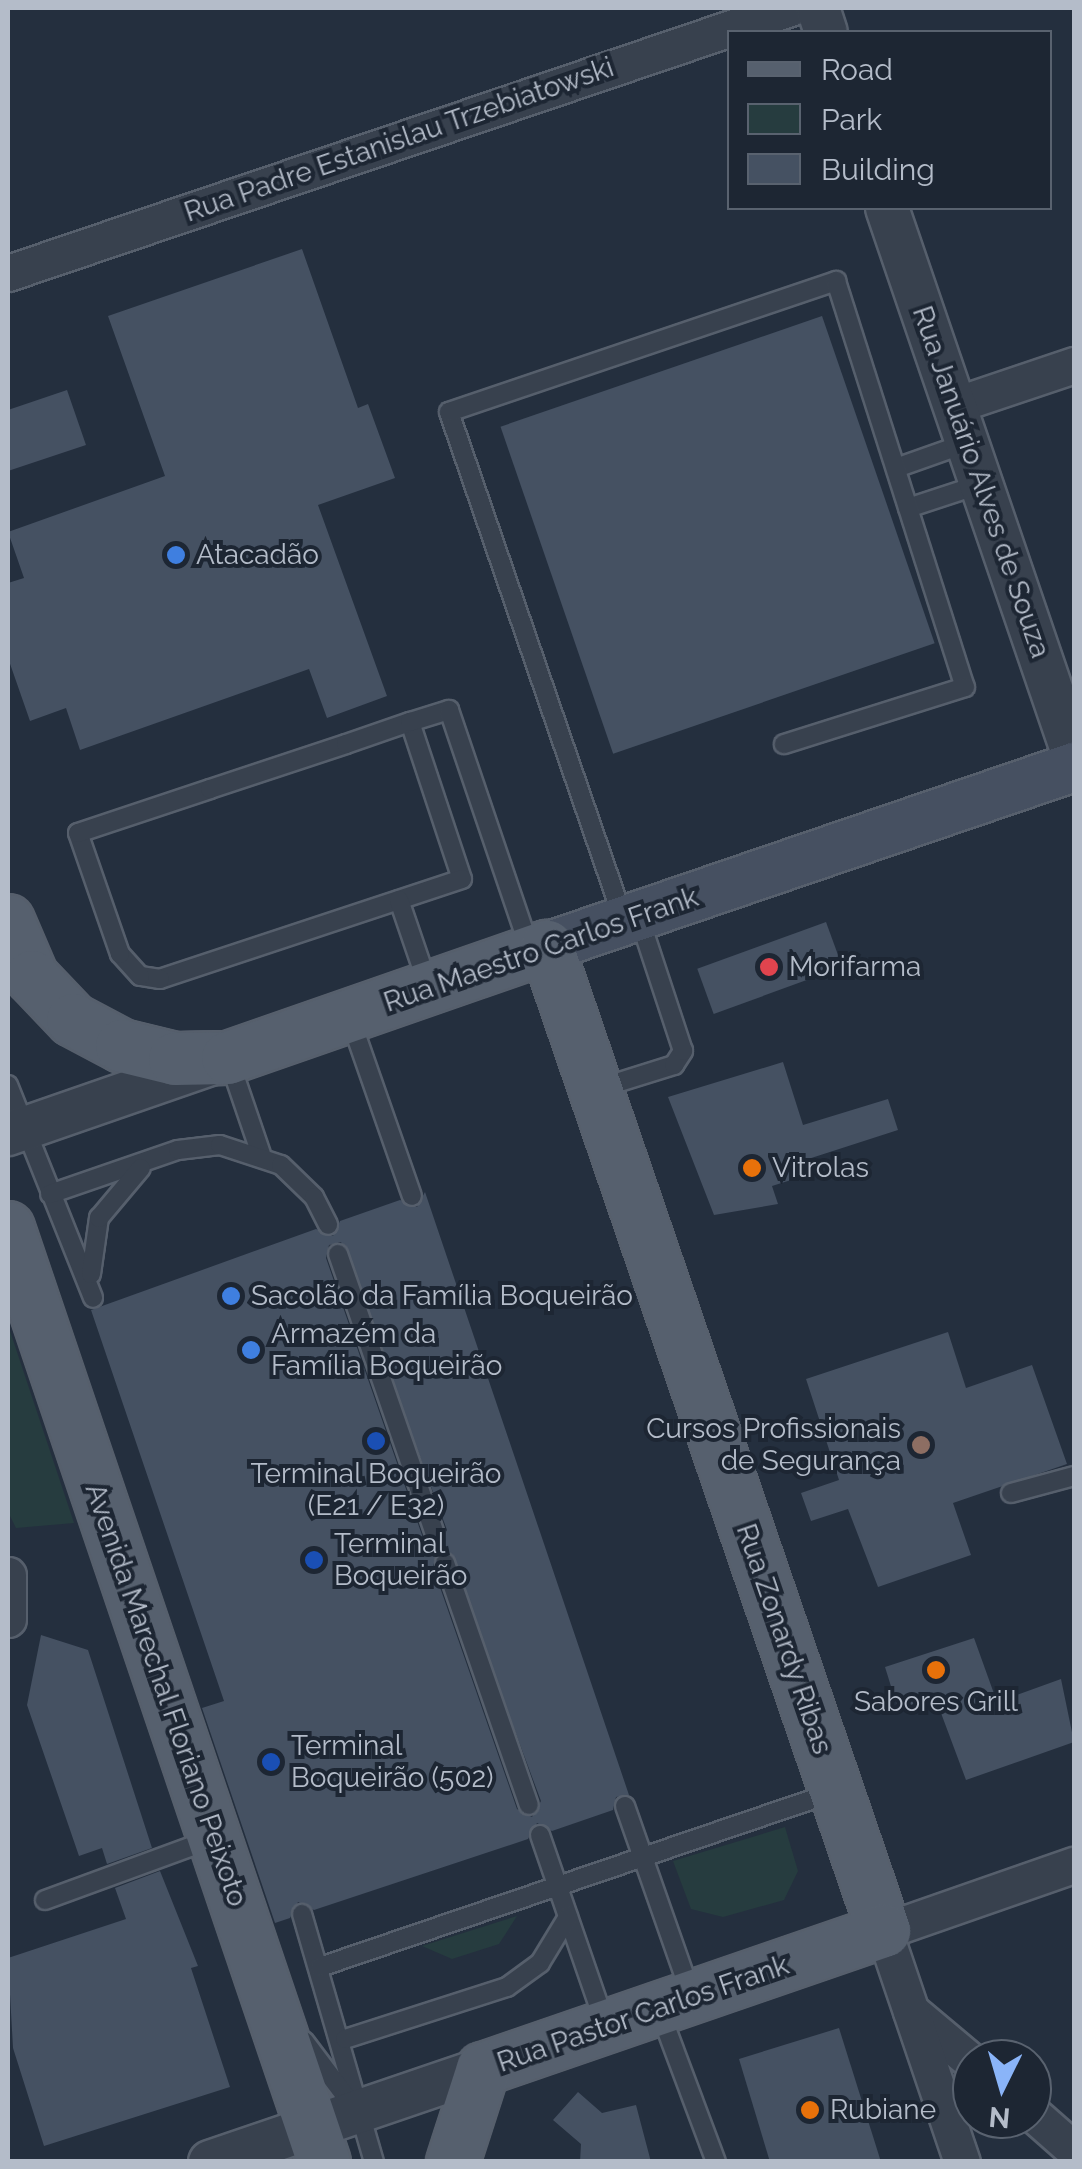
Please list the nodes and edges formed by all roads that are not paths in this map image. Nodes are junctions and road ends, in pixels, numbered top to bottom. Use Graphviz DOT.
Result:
graph roads {
  1 [pos="790,8"];
  2 [pos="887,210"];
  3 [pos="8,273"];
  4 [pos="1074,365"];
  5 [pos="961,424"];
  6 [pos="896,468"];
  7 [pos="981,484"];
  8 [pos="908,508"];
  9 [pos="410,722"];
  10 [pos="784,744"];
  11 [pos="1074,756"];
  12 [pos="1074,767"];
  13 [pos="399,900"];
  14 [pos="632,919"];
  15 [pos="8,922"];
  16 [pos="539,950"];
  17 [pos="429,988"];
  18 [pos="349,1016"];
  19 [pos="228,1058"];
  20 [pos="8,1085"];
  21 [pos="596,1089"];
  22 [pos="15,1131"];
  23 [pos="261,1154"];
  24 [pos="158,1157"];
  25 [pos="50,1194"];
  26 [pos="412,1196"];
  27 [pos="328,1224"];
  28 [pos="8,1228"];
  29 [pos="338,1254"];
  30 [pos="1074,1476"];
  31 [pos="1011,1493"];
  32 [pos="435,1534"];
  33 [pos="445,1562"];
  34 [pos="8,1575"];
  35 [pos="8,1619"];
  36 [pos="836,1791"];
  37 [pos="529,1804"];
  38 [pos="625,1806"];
  39 [pos="540,1835"];
  40 [pos="214,1838"];
  41 [pos="643,1857"];
  42 [pos="1074,1865"];
  43 [pos="557,1886"];
  44 [pos="45,1900"];
  45 [pos="302,1914"];
  46 [pos="568,1917"];
  47 [pos="884,1932"];
  48 [pos="320,1967"];
  49 [pos="675,2003"];
  50 [pos="910,2010"];
  51 [pos="606,2026"];
  52 [pos="345,2039"];
  53 [pos="952,2045"];
  54 [pos="483,2069"];
  55 [pos="1052,2131"];
  56 [pos="331,2133"];
  57 [pos="1074,2150"];
  58 [pos="210,2162"];
  59 [pos="374,2162"];
  60 [pos="453,2162"];
  61 [pos="716,2162"];
  62 [pos="962,2162"];
  1 -- 3 [label="street, Rua Padre Estanislau Trzebiatowski"];
  2 -- 5 [label="street, Rua Januário Alves de Souza"];
  4 -- 5 [label="street"];
  5 -- 6 [label="lane"];
  5 -- 7 [label="street, Rua Januário Alves de Souza"];
  6 -- 8 [label="lane"];
  6 -- 14 [label="lane"];
  7 -- 8 [label="lane"];
  7 -- 11 [label="street, Rua Januário Alves de Souza"];
  8 -- 10 [label="lane"];
  9 -- 13 [label="lane"];
  9 -- 13 [label="lane"];
  9 -- 16 [label="lane"];
  12 -- 14 [label="main road, Rua Maestro Carlos Frank"];
  13 -- 17 [label="lane"];
  14 -- 16 [label="main road, Rua Maestro Carlos Frank"];
  14 -- 21 [label="lane"];
  15 -- 19 [label="main road"];
  16 -- 17 [label="main road, Rua Maestro Carlos Frank"];
  16 -- 21 [label="main road, Rua Zonardy Ribas"];
  17 -- 18 [label="main road, Rua Maestro Carlos Frank"];
  18 -- 19 [label="main road, Rua Maestro Carlos Frank"];
  18 -- 26 [label="lane"];
  19 -- 22 [label="street, Rua Maestro Carlos Frank"];
  19 -- 23 [label="lane"];
  20 -- 22 [label="lane"];
  21 -- 36 [label="main road, Rua Zonardy Ribas"];
  22 -- 25 [label="lane"];
  23 -- 24 [label="lane"];
  23 -- 27 [label="lane"];
  24 -- 25 [label="lane"];
  24 -- 25 [label="lane"];
  28 -- 40 [label="main road, Avenida Marechal Floriano Peixoto"];
  29 -- 32 [label="lane"];
  30 -- 31 [label="lane"];
  33 -- 37 [label="lane"];
  34 -- 35 [label="street"];
  36 -- 41 [label="lane"];
  36 -- 47 [label="main road, Rua Zonardy Ribas"];
  38 -- 41 [label="lane"];
  39 -- 43 [label="lane"];
  40 -- 44 [label="lane"];
  40 -- 56 [label="main road, Avenida Marechal Floriano Peixoto"];
  41 -- 43 [label="lane"];
  41 -- 49 [label="lane"];
  42 -- 47 [label="street, Rua Pastor Carlos Frank"];
  43 -- 46 [label="lane"];
  43 -- 48 [label="lane"];
  45 -- 48 [label="lane"];
  46 -- 51 [label="lane"];
  46 -- 52 [label="lane"];
  47 -- 49 [label="main road, Rua Pastor Carlos Frank"];
  47 -- 50 [label="street, Rua Zonardy Ribas"];
  48 -- 52 [label="lane"];
  49 -- 51 [label="main road, Rua Pastor Carlos Frank"];
  49 -- 61 [label="lane"];
  50 -- 53 [label="street"];
  50 -- 62 [label="street, Rua Zonardy Ribas"];
  51 -- 54 [label="main road, Rua Pastor Carlos Frank"];
  52 -- 56 [label="lane"];
  54 -- 56 [label="street, Rua Pastor Carlos Frank"];
  54 -- 60 [label="main road"];
  55 -- 57 [label="street"];
  56 -- 58 [label="street, Rua Pastor Carlos Frank"];
  56 -- 59 [label="lane"];
}
